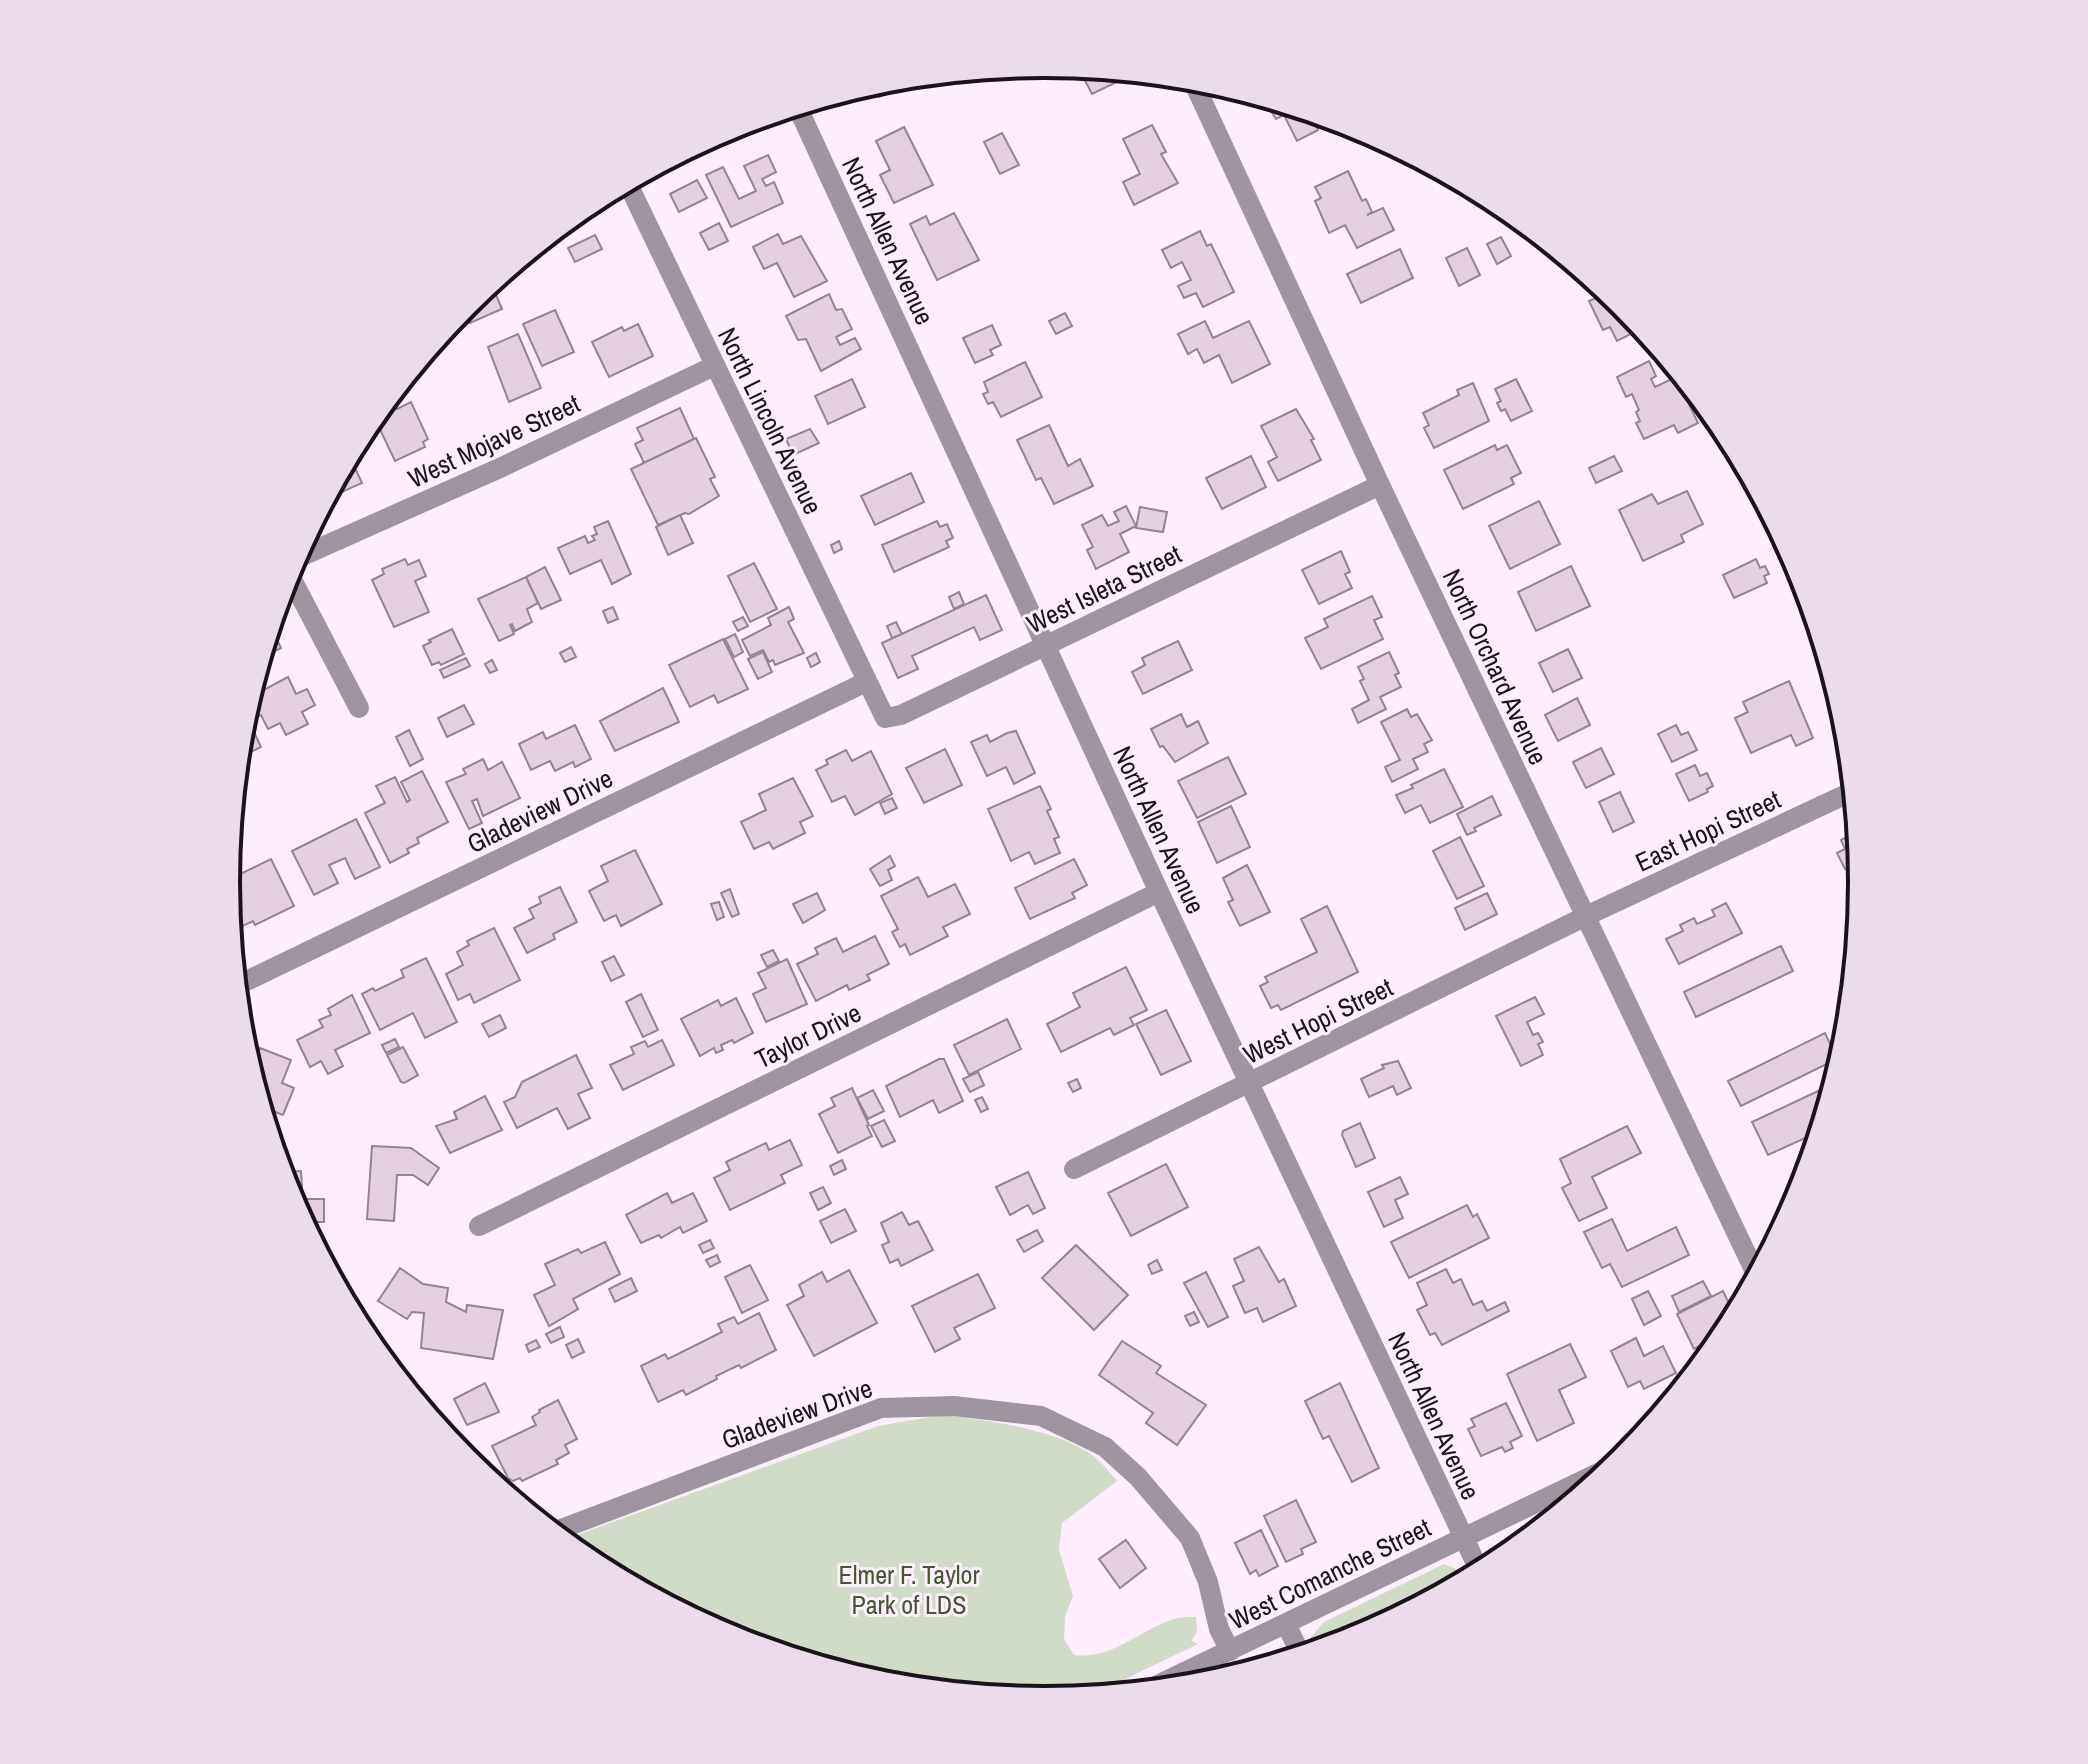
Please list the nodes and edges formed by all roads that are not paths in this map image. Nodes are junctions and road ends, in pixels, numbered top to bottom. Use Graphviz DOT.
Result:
graph roads {
  1 [pos="1198,93"];
  2 [pos="802,116"];
  3 [pos="632,192"];
  4 [pos="714,366"];
  5 [pos="1380,485"];
  6 [pos="311,552"];
  7 [pos="296,588"];
  8 [pos="1046,646"];
  9 [pos="866,682"];
  10 [pos="359,708"];
  11 [pos="1843,796"];
  12 [pos="1159,892"];
  13 [pos="1584,917"];
  14 [pos="246,981"];
  15 [pos="1249,1084"];
  16 [pos="1074,1169"];
  17 [pos="479,1226"];
  18 [pos="1751,1264"];
  19 [pos="1577,1483"];
  20 [pos="565,1527"];
  21 [pos="1463,1538"];
  22 [pos="1474,1561"];
  23 [pos="1286,1624"];
  24 [pos="1296,1645"];
  25 [pos="1230,1651"];
  26 [pos="1181,1674"];
  1 -- 5 [label="street, North Orchard Avenue"];
  2 -- 8 [label="street, North Allen Avenue"];
  3 -- 4 [label="street, North Lincoln Avenue"];
  4 -- 6 [label="street, West Mojave Street"];
  4 -- 9 [label="street, North Lincoln Avenue"];
  5 -- 8 [label="street, West Isleta Street"];
  5 -- 13 [label="street, North Orchard Avenue"];
  7 -- 10 [label="street"];
  8 -- 9 [label="street, West Isleta Street"];
  8 -- 12 [label="street, North Allen Avenue"];
  9 -- 14 [label="street, Gladeview Drive"];
  11 -- 13 [label="street, East Hopi Street"];
  12 -- 15 [label="street, North Allen Avenue"];
  12 -- 17 [label="street, Taylor Drive"];
  13 -- 15 [label="street, West Hopi Street"];
  13 -- 18 [label="street, North Orchard Avenue"];
  15 -- 16 [label="street, West Hopi Street"];
  15 -- 21 [label="street, North Allen Avenue"];
  19 -- 21 [label="street, West Comanche Street"];
  20 -- 25 [label="street, Gladeview Drive"];
  21 -- 22 [label="street, North Allen Avenue"];
  21 -- 23 [label="street, West Comanche Street"];
  23 -- 24 [label="street"];
  23 -- 25 [label="street, West Comanche Street"];
  25 -- 26 [label="street, West Comanche Street"];
}
